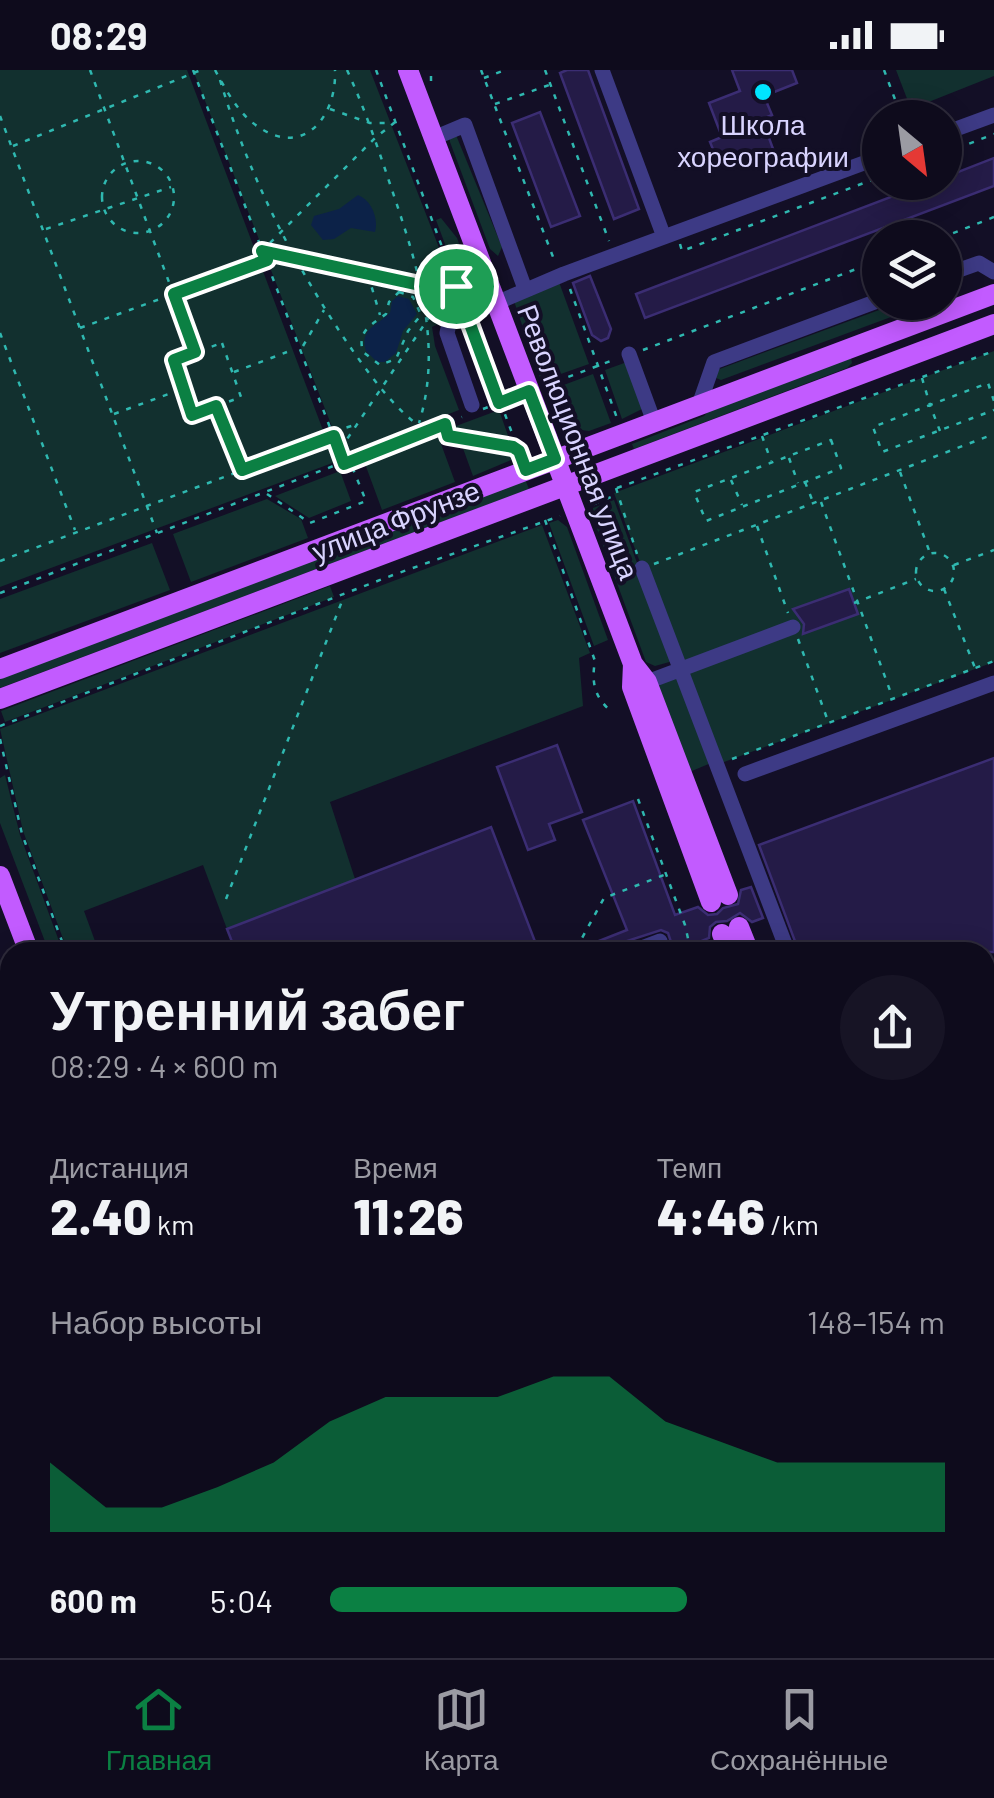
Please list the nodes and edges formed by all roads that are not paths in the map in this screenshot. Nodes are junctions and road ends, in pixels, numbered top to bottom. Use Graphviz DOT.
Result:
graph roads {
  1 [pos="408,70"];
  2 [pos="602,70"];
  3 [pos="994,115"];
  4 [pos="962,127"];
  5 [pos="434,138"];
  6 [pos="862,164"];
  7 [pos="664,237"];
  8 [pos="962,269"];
  9 [pos="994,272"];
  10 [pos="526,290"];
  11 [pos="994,294"];
  12 [pos="496,302"];
  13 [pos="862,307"];
  14 [pos="994,324"];
  15 [pos="857,346"];
  16 [pos="634,353"];
  17 [pos="866,372"];
  18 [pos="699,405"];
  19 [pos="472,411"];
  20 [pos="654,422"];
  21 [pos="555,459"];
  22 [pos="565,487"];
  23 [pos="642,568"];
  24 [pos="794,628"];
  25 [pos="633,664"];
  26 [pos="0,669"];
  27 [pos="680,669"];
  28 [pos="647,682"];
  29 [pos="992,684"];
  30 [pos="0,699"];
  31 [pos="745,774"];
  32 [pos="0,876"];
  33 [pos="25,942"];
  34 [pos="784,942"];
  1 -- 5 [label="main road, Революционная улица"];
  2 -- 7 [label="street"];
  3 -- 4 [label="street"];
  5 -- 10 [label="street"];
  5 -- 12 [label="main road, Революционная улица"];
  6 -- 7 [label="street"];
  7 -- 10 [label="street"];
  8 -- 9 [label="street"];
  10 -- 12 [label="street"];
  11 -- 15 [label="main road, улица Фрунзе"];
  12 -- 19 [label="street"];
  12 -- 21 [label="main road, Революционная улица"];
  13 -- 18 [label="street"];
  14 -- 17 [label="main road, улица Фрунзе"];
  15 -- 17 [label="main road"];
  15 -- 18 [label="main road, улица Фрунзе"];
  16 -- 20 [label="street"];
  17 -- 22 [label="main road, улица Фрунзе"];
  18 -- 20 [label="main road, улица Фрунзе"];
  20 -- 21 [label="main road, улица Фрунзе"];
  21 -- 22 [label="main road, Революционная улица"];
  21 -- 26 [label="main road, улица Фрунзе"];
  22 -- 25 [label="main road, Революционная улица"];
  22 -- 30 [label="main road, улица Фрунзе"];
  23 -- 27 [label="street"];
  24 -- 27 [label="street"];
  25 -- 28 [label="main road, Революционная улица"];
  25 -- 28 [label="main road, Революционная улица"];
  27 -- 28 [label="street"];
  27 -- 34 [label="street"];
  29 -- 31 [label="street"];
  32 -- 33 [label="main road"];
}
